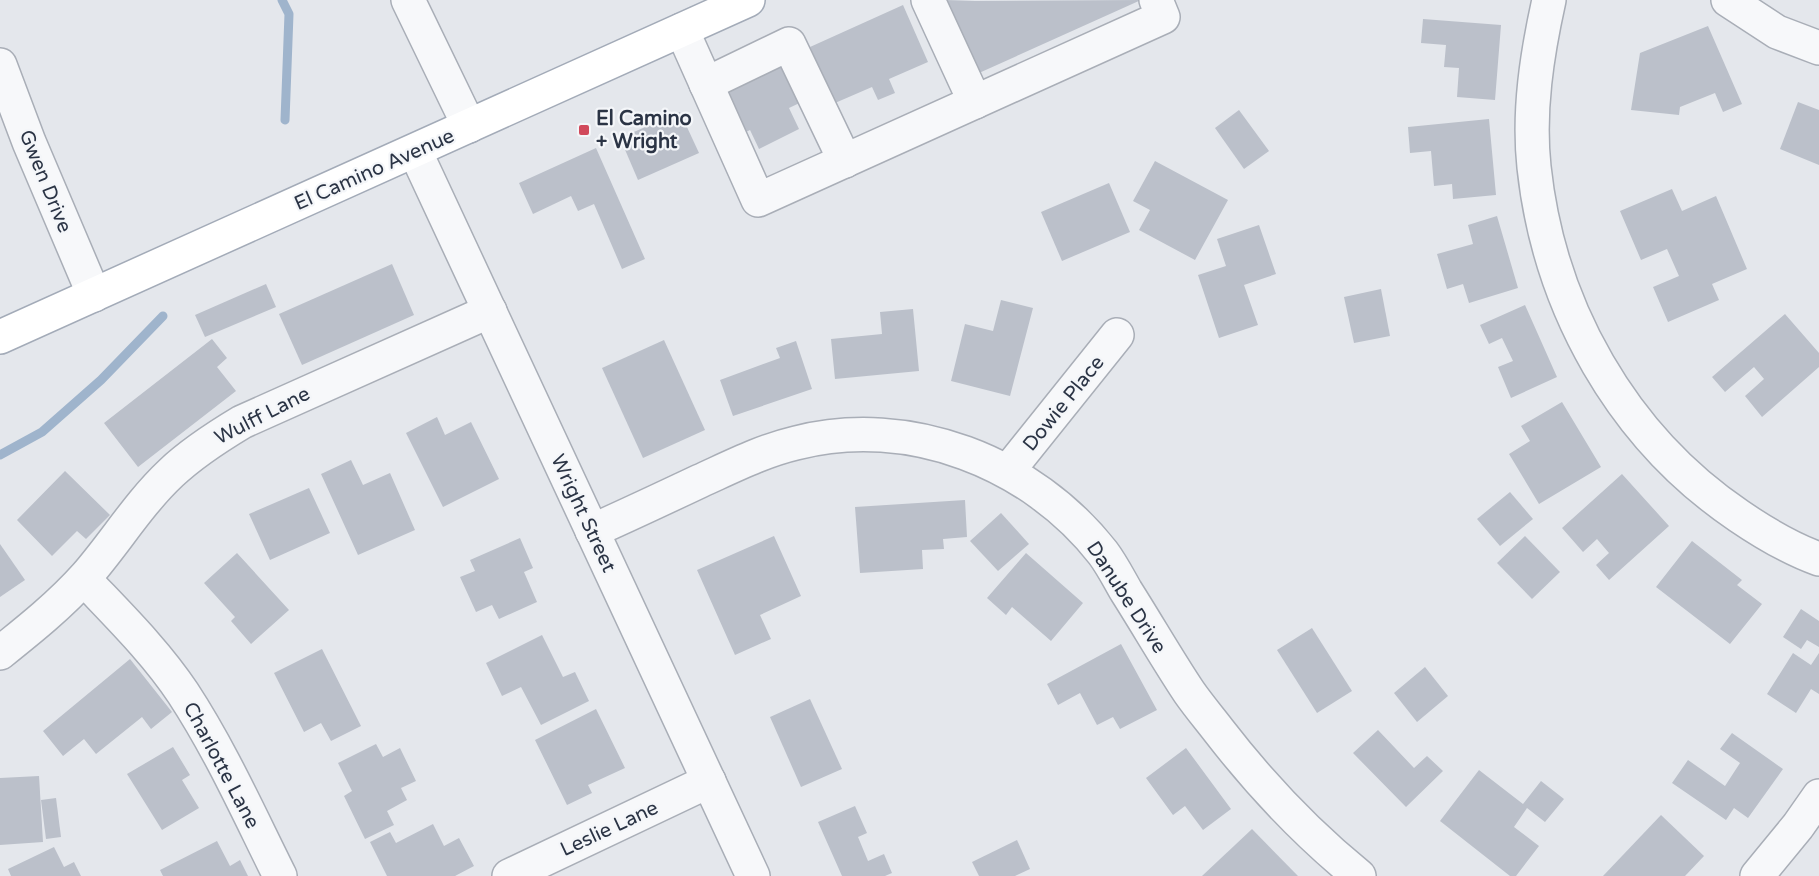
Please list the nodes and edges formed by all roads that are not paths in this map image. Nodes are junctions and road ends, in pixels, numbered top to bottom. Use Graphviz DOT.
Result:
graph roads {
  1 [pos="408,0"];
  2 [pos="748,0"];
  3 [pos="928,0"];
  4 [pos="1156,0"];
  5 [pos="1549,0"];
  6 [pos="1728,0"];
  7 [pos="682,30"];
  8 [pos="1819,48"];
  9 [pos="0,65"];
  10 [pos="706,84"];
  11 [pos="975,102"];
  12 [pos="469,126"];
  13 [pos="414,151"];
  14 [pos="845,160"];
  15 [pos="93,295"];
  16 [pos="489,310"];
  17 [pos="1117,335"];
  18 [pos="0,338"];
  19 [pos="1008,471"];
  20 [pos="592,531"];
  21 [pos="1819,559"];
  22 [pos="84,579"];
  23 [pos="0,653"];
  24 [pos="709,781"];
  25 [pos="1819,796"];
  26 [pos="280,876"];
  27 [pos="509,876"];
  28 [pos="753,876"];
  29 [pos="1359,876"];
  30 [pos="1756,876"];
  1 -- 12 [label="street"];
  2 -- 7 [label="main road, El Camino Avenue"];
  3 -- 11 [label="street"];
  4 -- 11 [label="street"];
  5 -- 21 [label="street"];
  6 -- 8 [label="street"];
  7 -- 10 [label="street"];
  7 -- 12 [label="main road, El Camino Avenue"];
  9 -- 15 [label="street, Gwen Drive"];
  10 -- 14 [label="street"];
  10 -- 14 [label="street"];
  11 -- 14 [label="street"];
  12 -- 13 [label="main road, El Camino Avenue"];
  13 -- 15 [label="main road, El Camino Avenue"];
  13 -- 16 [label="street, Wright Street"];
  15 -- 18 [label="main road, El Camino Avenue"];
  16 -- 20 [label="street, Wright Street"];
  16 -- 22 [label="street, Wulff Lane"];
  17 -- 19 [label="street, Dowie Place"];
  19 -- 20 [label="street, Danube Drive"];
  19 -- 29 [label="street, Danube Drive"];
  20 -- 24 [label="street, Wright Street"];
  22 -- 23 [label="street, Wulff Lane"];
  22 -- 26 [label="street, Charlotte Lane"];
  24 -- 27 [label="street, Leslie Lane"];
  24 -- 28 [label="street, Wright Street"];
  25 -- 30 [label="street"];
}
